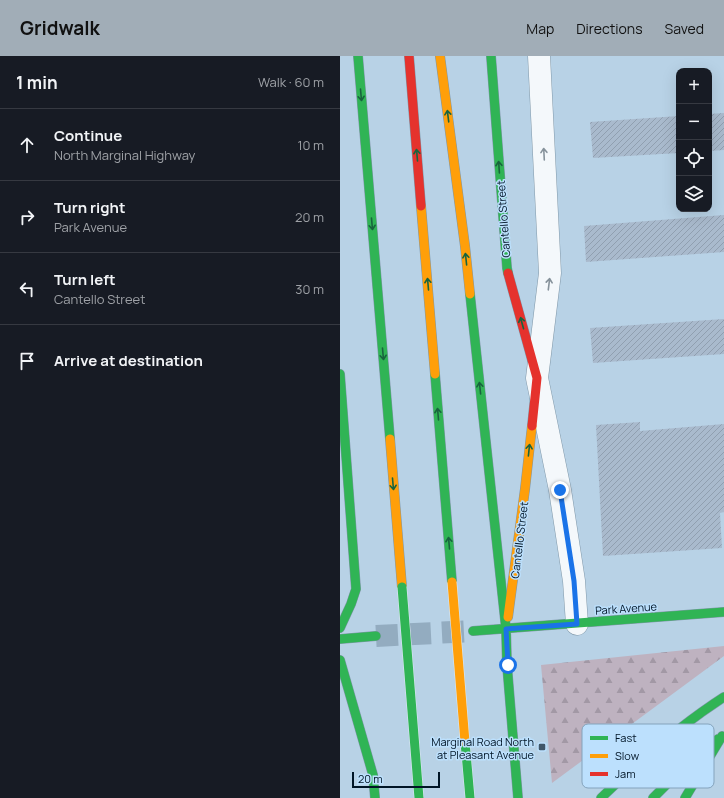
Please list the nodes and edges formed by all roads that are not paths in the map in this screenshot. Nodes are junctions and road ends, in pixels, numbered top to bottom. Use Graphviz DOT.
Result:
graph roads {
  1 [pos="358,56"];
  2 [pos="409,56"];
  3 [pos="440,56"];
  4 [pos="491,56"];
  5 [pos="539,56"];
  6 [pos="340,374"];
  7 [pos="537,378"];
  8 [pos="724,612"];
  9 [pos="577,624"];
  10 [pos="340,628"];
  11 [pos="506,629"];
  12 [pos="473,631"];
  13 [pos="376,636"];
  14 [pos="340,639"];
  15 [pos="340,660"];
  16 [pos="724,697"];
  17 [pos="686,724"];
  18 [pos="723,736"];
  19 [pos="714,743"];
  20 [pos="714,751"];
  21 [pos="611,788"];
  22 [pos="663,788"];
  23 [pos="691,788"];
  24 [pos="375,798"];
  25 [pos="419,798"];
  26 [pos="470,798"];
  27 [pos="518,798"];
  28 [pos="601,798"];
  29 [pos="653,798"];
  30 [pos="685,798"];
  1 -- 25 [label="main road, one-way, bridge"];
  26 -- 2 [label="main road, one-way, bridge"];
  11 -- 3 [label="main road, one-way"];
  7 -- 4 [label="main road, Cantello Street, one-way"];
  7 -- 5 [label="street, Cantello Street, one-way"];
  6 -- 10 [label="main road"];
  7 -- 9 [label="street, Cantello Street"];
  11 -- 7 [label="main road, Cantello Street, one-way"];
  8 -- 9 [label="main road, Park Avenue"];
  9 -- 11 [label="main road, Park Avenue"];
  11 -- 12 [label="main road, Park Avenue"];
  11 -- 27 [label="main road"];
  13 -- 14 [label="main road"];
  15 -- 24 [label="main road"];
  16 -- 17 [label="main road"];
  18 -- 19 [label="main road"];
  18 -- 20 [label="main road"];
  21 -- 28 [label="main road"];
  22 -- 29 [label="main road"];
  23 -- 30 [label="main road"];
}
